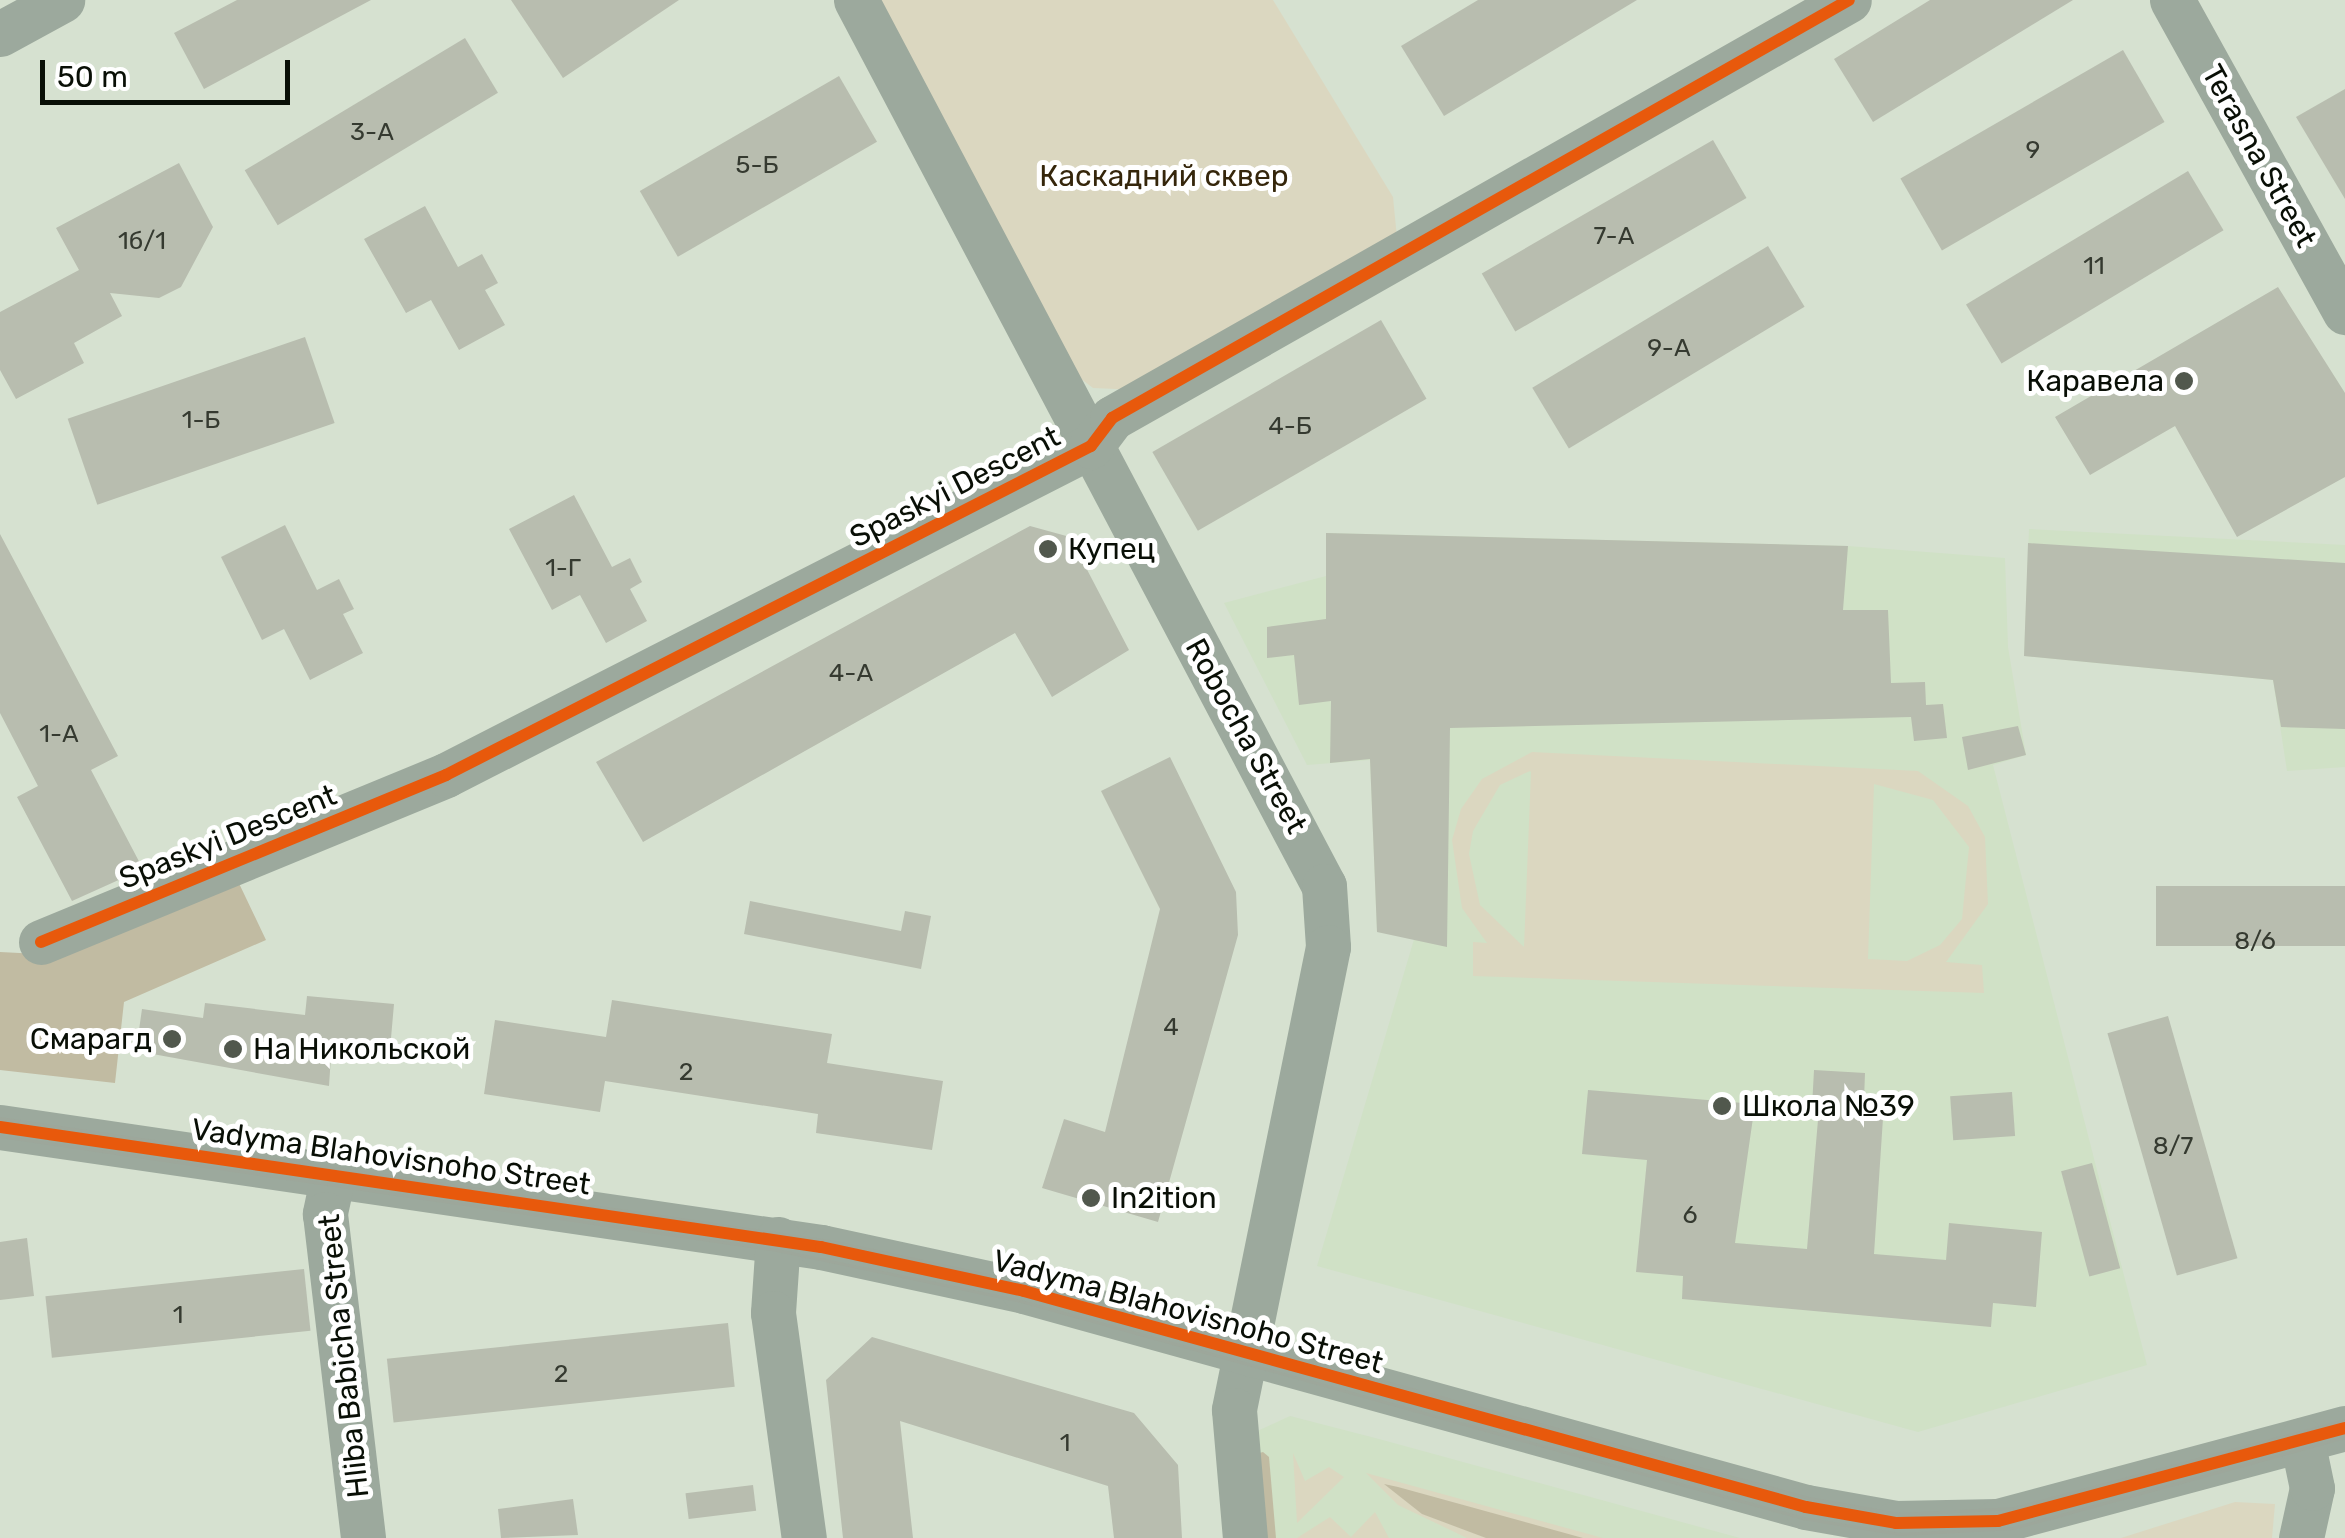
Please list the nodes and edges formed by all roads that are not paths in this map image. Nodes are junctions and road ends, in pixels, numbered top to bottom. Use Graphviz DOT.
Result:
graph roads {
  1 [pos="62,0"];
  2 [pos="856,0"];
  3 [pos="1849,0"];
  4 [pos="2172,0"];
  5 [pos="0,34"];
  6 [pos="2345,312"];
  7 [pos="1091,446"];
  8 [pos="41,942"];
  9 [pos="0,1127"];
  10 [pos="333,1175"];
  11 [pos="778,1239"];
  12 [pos="1244,1353"];
  13 [pos="2345,1428"];
  14 [pos="2302,1440"];
  15 [pos="2095,1498"];
  16 [pos="1936,1532"];
  17 [pos="363,1538"];
  18 [pos="804,1538"];
  19 [pos="1245,1538"];
  20 [pos="2059,1538"];
  21 [pos="2301,1538"];
  1 -- 5 [label="street"];
  2 -- 7 [label="street, Robocha Street"];
  3 -- 7 [label="street, Spaskyi Descent"];
  4 -- 6 [label="street, Terasna Street"];
  7 -- 8 [label="street, Spaskyi Descent"];
  7 -- 12 [label="street, Robocha Street"];
  9 -- 10 [label="street, Vadyma Blahovisnoho Street"];
  10 -- 11 [label="street, Vadyma Blahovisnoho Street"];
  10 -- 17 [label="street, Hliba Babicha Street"];
  11 -- 12 [label="street, Vadyma Blahovisnoho Street"];
  11 -- 18 [label="street"];
  12 -- 16 [label="street, Vadyma Blahovisnoho Street"];
  12 -- 19 [label="street, Robocha Street"];
  13 -- 14 [label="street, Vadyma Blahovisnoho Street"];
  14 -- 15 [label="street, Vadyma Blahovisnoho Street"];
  14 -- 21 [label="street"];
  15 -- 16 [label="street, Vadyma Blahovisnoho Street"];
  15 -- 20 [label="street"];
}
